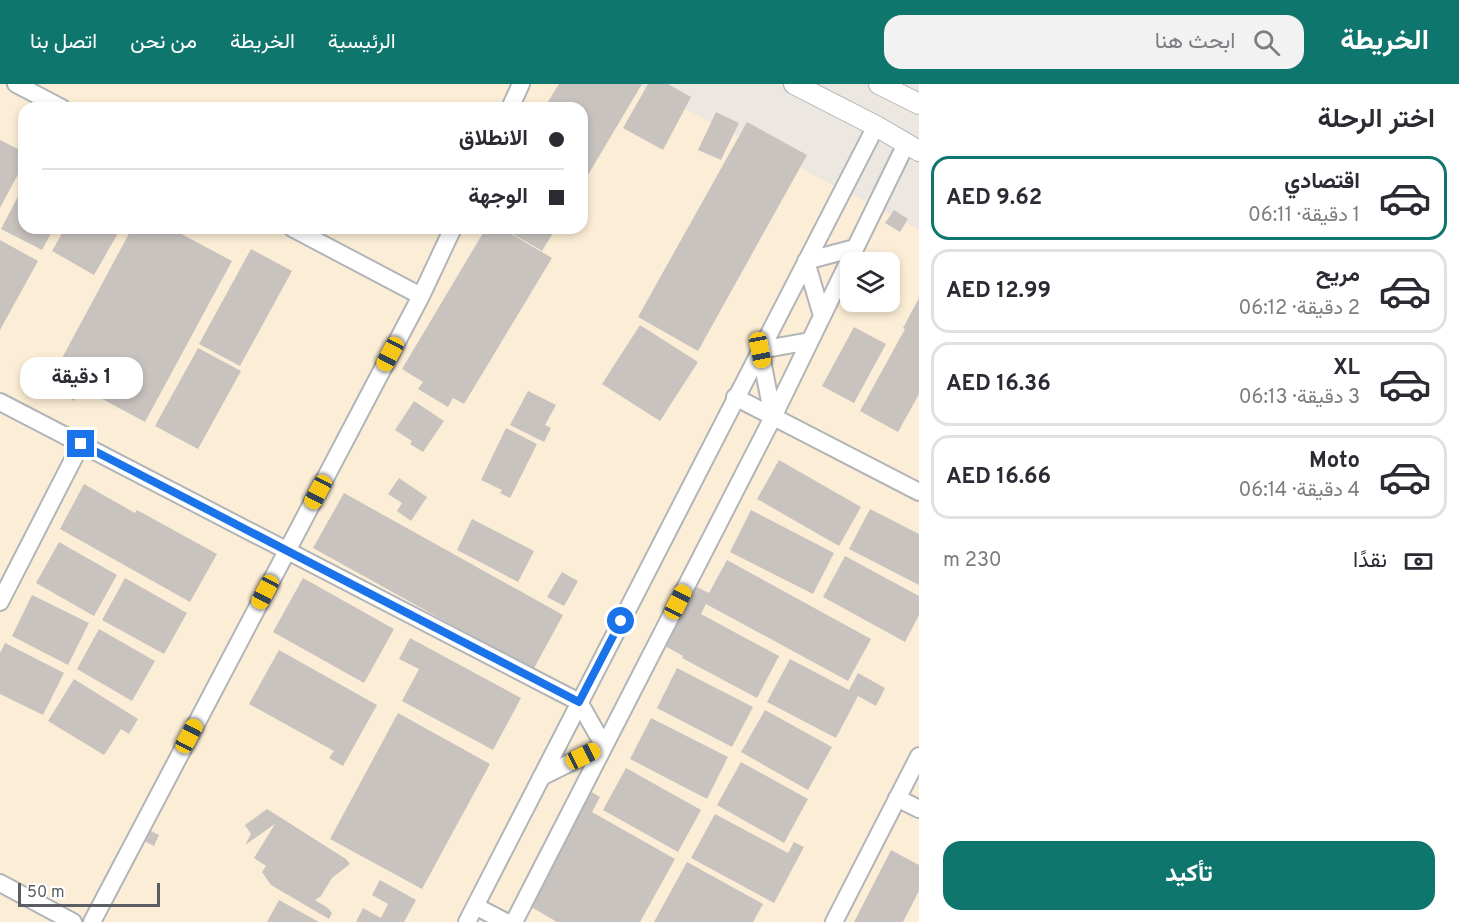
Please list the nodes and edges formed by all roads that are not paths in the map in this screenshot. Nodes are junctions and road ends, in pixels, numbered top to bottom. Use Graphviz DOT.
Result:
graph roads {
  1 [pos="16,84"];
  2 [pos="521,84"];
  3 [pos="794,84"];
  4 [pos="879,84"];
  5 [pos="50,102"];
  6 [pos="513,102"];
  7 [pos="919,104"];
  8 [pos="876,126"];
  9 [pos="912,147"];
  10 [pos="303,234"];
  11 [pos="450,234"];
  12 [pos="855,248"];
  13 [pos="806,261"];
  14 [pos="421,296"];
  15 [pos="822,316"];
  16 [pos="810,341"];
  17 [pos="760,350"];
  18 [pos="735,397"];
  19 [pos="0,402"];
  20 [pos="773,417"];
  21 [pos="81,444"];
  22 [pos="919,492"];
  23 [pos="287,551"];
  24 [pos="0,602"];
  25 [pos="579,702"];
  26 [pos="604,746"];
  27 [pos="919,756"];
  28 [pos="541,777"];
  29 [pos="897,798"];
  30 [pos="919,809"];
  31 [pos="0,883"];
  32 [pos="475,906"];
  33 [pos="73,922"];
  34 [pos="92,922"];
  35 [pos="466,922"];
  36 [pos="506,922"];
  37 [pos="514,922"];
  38 [pos="834,922"];
  1 -- 5 [label="street"];
  2 -- 6 [label="street"];
  3 -- 8 [label="street"];
  4 -- 7 [label="street"];
  8 -- 9 [label="street"];
  8 -- 13 [label="street"];
  9 -- 12 [label="street"];
  10 -- 14 [label="street"];
  11 -- 14 [label="street"];
  12 -- 13 [label="street"];
  12 -- 15 [label="street"];
  13 -- 15 [label="street"];
  13 -- 17 [label="street"];
  14 -- 23 [label="street"];
  15 -- 16 [label="street"];
  16 -- 17 [label="street"];
  16 -- 20 [label="street"];
  17 -- 18 [label="street"];
  17 -- 20 [label="street"];
  18 -- 20 [label="street"];
  18 -- 25 [label="street"];
  19 -- 21 [label="street"];
  20 -- 22 [label="street"];
  20 -- 26 [label="street"];
  21 -- 23 [label="street"];
  21 -- 24 [label="street"];
  23 -- 25 [label="street"];
  23 -- 34 [label="street"];
  25 -- 26 [label="street"];
  25 -- 28 [label="street"];
  26 -- 28 [label="street"];
  26 -- 37 [label="street"];
  27 -- 29 [label="street"];
  28 -- 32 [label="street"];
  29 -- 30 [label="street"];
  29 -- 38 [label="street"];
  31 -- 33 [label="street"];
  32 -- 35 [label="street"];
  32 -- 36 [label="street"];
}
